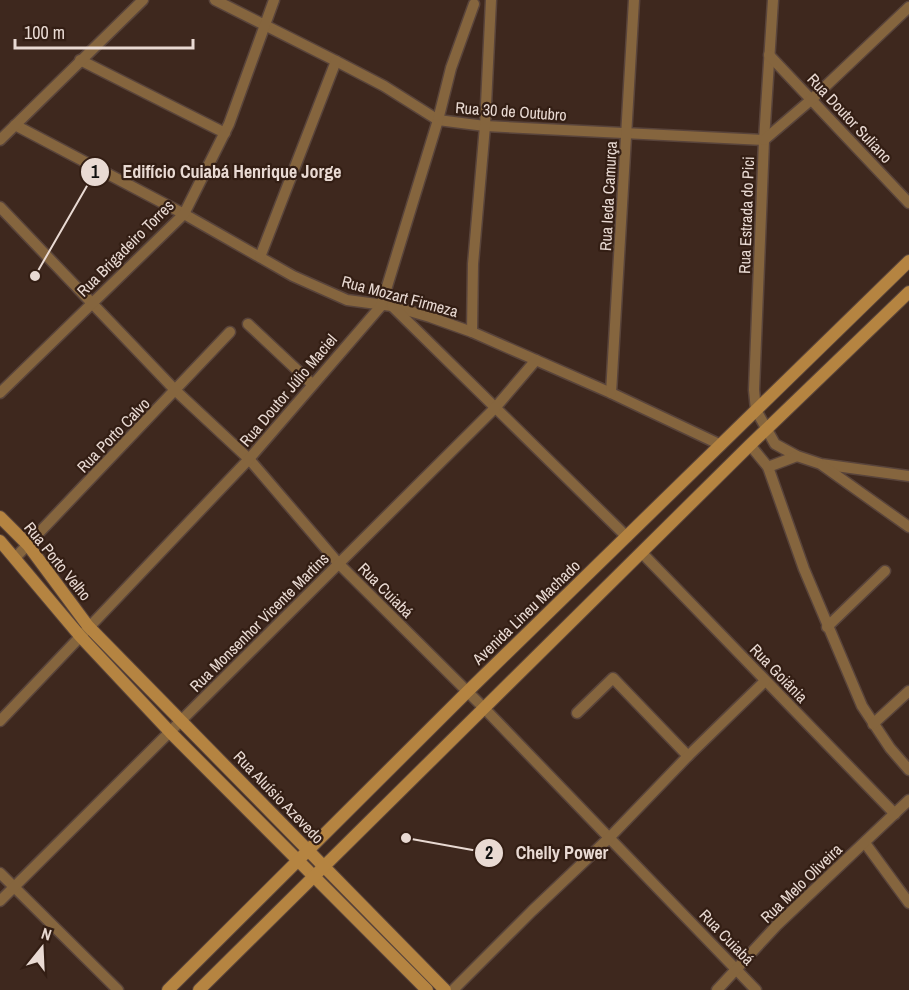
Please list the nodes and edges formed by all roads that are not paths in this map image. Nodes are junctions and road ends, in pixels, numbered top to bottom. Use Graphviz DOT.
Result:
graph roads {
  1 [pos="143,0"];
  2 [pos="215,0"];
  3 [pos="274,0"];
  4 [pos="491,0"];
  5 [pos="634,0"];
  6 [pos="773,0"];
  7 [pos="471,2"];
  8 [pos="909,7"];
  9 [pos="490,12"];
  10 [pos="264,26"];
  11 [pos="769,55"];
  12 [pos="80,60"];
  13 [pos="336,61"];
  14 [pos="812,99"];
  15 [pos="438,120"];
  16 [pos="15,125"];
  17 [pos="485,126"];
  18 [pos="626,132"];
  19 [pos="225,133"];
  20 [pos="0,140"];
  21 [pos="764,140"];
  22 [pos="909,202"];
  23 [pos="0,207"];
  24 [pos="184,214"];
  25 [pos="260,257"];
  26 [pos="909,261"];
  27 [pos="909,292"];
  28 [pos="92,302"];
  29 [pos="386,306"];
  30 [pos="248,324"];
  31 [pos="230,332"];
  32 [pos="472,332"];
  33 [pos="536,360"];
  34 [pos="312,384"];
  35 [pos="176,391"];
  36 [pos="0,393"];
  37 [pos="611,393"];
  38 [pos="495,408"];
  39 [pos="756,410"];
  40 [pos="767,429"];
  41 [pos="721,445"];
  42 [pos="750,445"];
  43 [pos="797,456"];
  44 [pos="249,459"];
  45 [pos="821,464"];
  46 [pos="768,467"];
  47 [pos="909,476"];
  48 [pos="0,517"];
  49 [pos="907,523"];
  50 [pos="627,537"];
  51 [pos="0,542"];
  52 [pos="28,545"];
  53 [pos="642,553"];
  54 [pos="15,558"];
  55 [pos="339,564"];
  56 [pos="885,571"];
  57 [pos="827,627"];
  58 [pos="84,631"];
  59 [pos="765,681"];
  60 [pos="909,691"];
  61 [pos="467,692"];
  62 [pos="484,708"];
  63 [pos="577,713"];
  64 [pos="181,721"];
  65 [pos="0,722"];
  66 [pos="873,724"];
  67 [pos="170,732"];
  68 [pos="688,756"];
  69 [pos="909,770"];
  70 [pos="909,800"];
  71 [pos="895,814"];
  72 [pos="609,838"];
  73 [pos="866,843"];
  74 [pos="308,850"];
  75 [pos="299,860"];
  76 [pos="319,871"];
  77 [pos="0,873"];
  78 [pos="14,887"];
  79 [pos="0,901"];
  80 [pos="909,903"];
  81 [pos="737,970"];
  82 [pos="118,990"];
  83 [pos="168,990"];
  84 [pos="199,990"];
  85 [pos="428,990"];
  86 [pos="445,990"];
  87 [pos="453,990"];
  88 [pos="717,990"];
  89 [pos="756,990"];
  1 -- 12 [label="street"];
  2 -- 10 [label="street, Rua 30 de Outubro"];
  3 -- 10 [label="street, Rua Brigadeiro Torres"];
  4 -- 9 [label="street"];
  5 -- 18 [label="street, Rua Ieda Camurça"];
  6 -- 11 [label="street, Rua Estrada do Pici"];
  7 -- 9 [label="street"];
  7 -- 15 [label="street, Rua Doutor Júlio Maciel"];
  8 -- 14 [label="street"];
  9 -- 17 [label="street"];
  10 -- 13 [label="street, Rua 30 de Outubro"];
  10 -- 19 [label="street, Rua Brigadeiro Torres"];
  11 -- 14 [label="street, Rua Doutor Suliano"];
  11 -- 21 [label="street, Rua Estrada do Pici"];
  12 -- 16 [label="street"];
  12 -- 19 [label="street"];
  13 -- 15 [label="street, Rua 30 de Outubro"];
  13 -- 25 [label="street"];
  14 -- 21 [label="street"];
  14 -- 22 [label="street, Rua Doutor Suliano"];
  15 -- 17 [label="street, Rua 30 de Outubro"];
  15 -- 29 [label="street, Rua Doutor Júlio Maciel"];
  16 -- 20 [label="street"];
  16 -- 24 [label="street, Rua Mozart Firmeza"];
  17 -- 18 [label="street, Rua 30 de Outubro"];
  17 -- 32 [label="street"];
  18 -- 21 [label="street, Rua 30 de Outubro"];
  18 -- 37 [label="street, Rua Ieda Camurça"];
  19 -- 24 [label="street, Rua Brigadeiro Torres"];
  21 -- 39 [label="street, Rua Estrada do Pici"];
  23 -- 28 [label="street, Rua Cuiabá"];
  24 -- 25 [label="street, Rua Mozart Firmeza"];
  24 -- 28 [label="street, Rua Brigadeiro Torres"];
  25 -- 29 [label="street, Rua Mozart Firmeza"];
  26 -- 39 [label="street, Avenida Lineu Machado"];
  27 -- 40 [label="street"];
  28 -- 35 [label="street, Rua Cuiabá"];
  28 -- 36 [label="street, Rua Brigadeiro Torres"];
  29 -- 32 [label="street, Rua Mozart Firmeza"];
  29 -- 34 [label="street, Rua Doutor Júlio Maciel"];
  29 -- 38 [label="street"];
  30 -- 34 [label="street"];
  31 -- 35 [label="street, Rua Porto Calvo"];
  32 -- 33 [label="street, Rua Mozart Firmeza"];
  33 -- 37 [label="street, Rua Mozart Firmeza"];
  33 -- 38 [label="street, Rua Monsenhor Vicente Martins"];
  34 -- 44 [label="street, Rua Doutor Júlio Maciel"];
  35 -- 44 [label="street, Rua Cuiabá"];
  35 -- 52 [label="street, Rua Porto Calvo"];
  37 -- 41 [label="street, Rua Mozart Firmeza"];
  38 -- 50 [label="street"];
  38 -- 55 [label="street, Rua Monsenhor Vicente Martins"];
  39 -- 40 [label="street, Rua Estrada do Pici"];
  39 -- 41 [label="street, Avenida Lineu Machado"];
  40 -- 42 [label="street"];
  40 -- 43 [label="street"];
  41 -- 50 [label="street, Avenida Lineu Machado"];
  42 -- 46 [label="street"];
  42 -- 53 [label="street"];
  43 -- 45 [label="street"];
  43 -- 46 [label="street"];
  44 -- 55 [label="street, Rua Cuiabá"];
  44 -- 58 [label="street, Rua Doutor Júlio Maciel"];
  45 -- 47 [label="street"];
  45 -- 49 [label="street"];
  46 -- 57 [label="street"];
  48 -- 52 [label="street, Rua Porto Velho"];
  50 -- 61 [label="street, Avenida Lineu Machado"];
  51 -- 54 [label="street, Rua Porto Velho"];
  52 -- 54 [label="street, Rua Porto Calvo"];
  52 -- 58 [label="street, Rua Porto Velho"];
  53 -- 59 [label="street, Rua Goiânia"];
  53 -- 62 [label="street"];
  54 -- 58 [label="street, Rua Porto Velho"];
  55 -- 61 [label="street, Rua Cuiabá"];
  55 -- 64 [label="street, Rua Monsenhor Vicente Martins"];
  56 -- 57 [label="street"];
  57 -- 66 [label="street"];
  58 -- 64 [label="street, Rua Aluísio Azevedo"];
  58 -- 65 [label="street, Rua Doutor Júlio Maciel"];
  58 -- 67 [label="street, Rua Aluísio Azevedo"];
  59 -- 68 [label="street"];
  59 -- 71 [label="street, Rua Goiânia"];
  60 -- 66 [label="street"];
  61 -- 62 [label="street, Rua Cuiabá"];
  61 -- 74 [label="street, Avenida Lineu Machado"];
  62 -- 72 [label="street, Rua Cuiabá"];
  62 -- 76 [label="street"];
  63 -- 68 [label="street"];
  64 -- 67 [label="street, Rua Monsenhor Vicente Martins"];
  64 -- 74 [label="street, Rua Aluísio Azevedo"];
  66 -- 69 [label="street"];
  67 -- 75 [label="street, Rua Aluísio Azevedo"];
  67 -- 78 [label="street, Rua Monsenhor Vicente Martins"];
  68 -- 72 [label="street"];
  70 -- 71 [label="street, Rua Melo Oliveira"];
  71 -- 73 [label="street, Rua Melo Oliveira"];
  72 -- 81 [label="street, Rua Cuiabá"];
  72 -- 87 [label="street"];
  73 -- 80 [label="street"];
  73 -- 81 [label="street, Rua Melo Oliveira"];
  74 -- 75 [label="street, Avenida Lineu Machado"];
  74 -- 76 [label="street, Rua Aluísio Azevedo"];
  75 -- 76 [label="street, Rua Aluísio Azevedo"];
  75 -- 83 [label="street, Avenida Lineu Machado"];
  76 -- 84 [label="street"];
  76 -- 85 [label="street, Rua Aluísio Azevedo"];
  76 -- 86 [label="street, Rua Aluísio Azevedo"];
  77 -- 78 [label="street"];
  78 -- 79 [label="street, Rua Monsenhor Vicente Martins"];
  78 -- 82 [label="street"];
  81 -- 88 [label="street, Rua Melo Oliveira"];
  81 -- 89 [label="street, Rua Cuiabá"];
}
